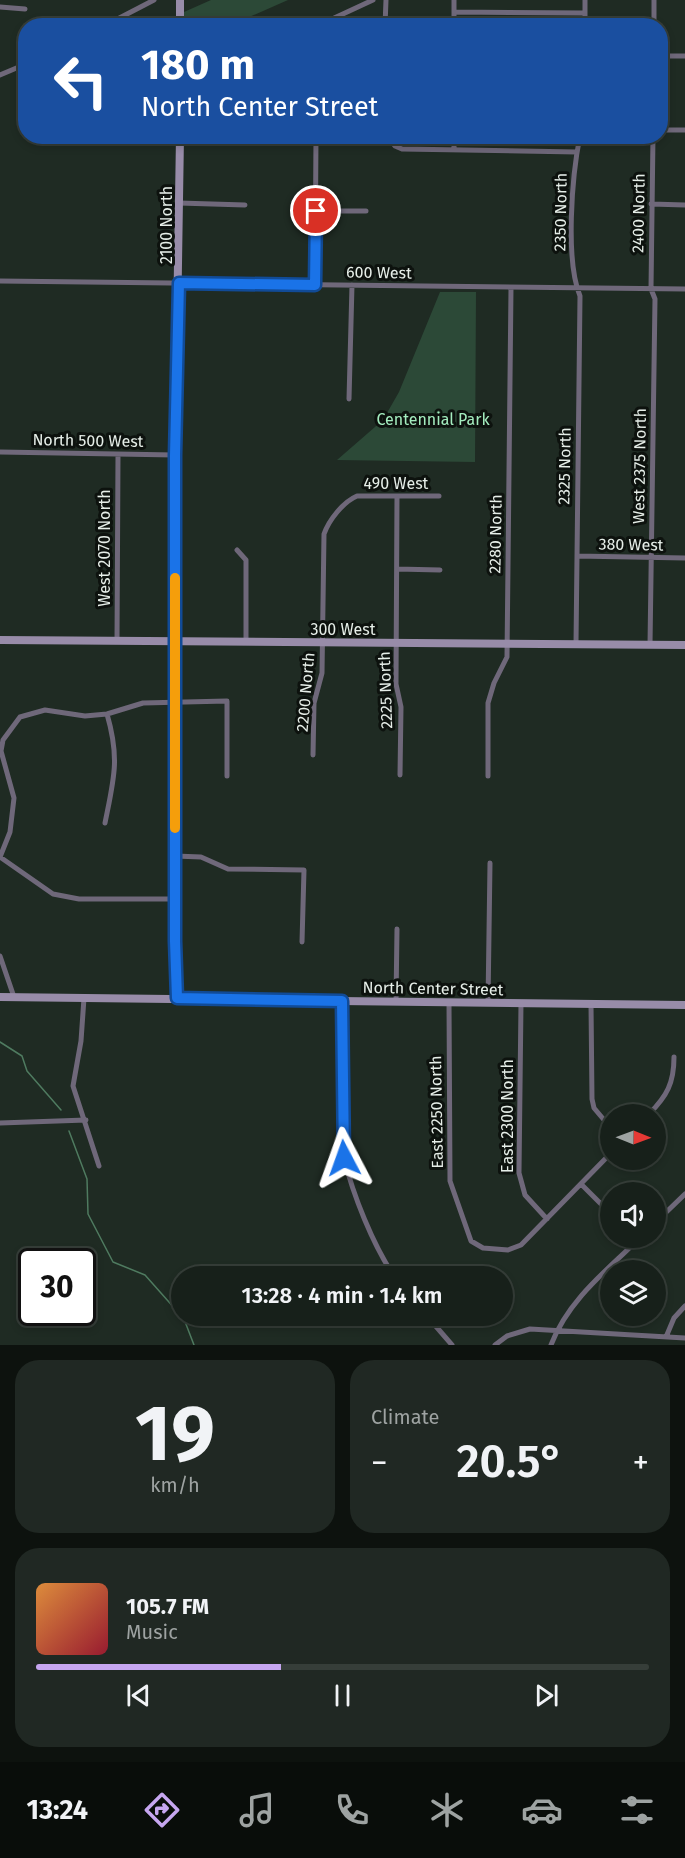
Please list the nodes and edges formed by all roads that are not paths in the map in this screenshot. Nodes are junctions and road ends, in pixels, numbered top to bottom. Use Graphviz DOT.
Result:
graph roads {
  1 [pos="154,0"];
  2 [pos="180,0"];
  3 [pos="373,0"];
  4 [pos="386,0"];
  5 [pos="454,0"];
  6 [pos="585,0"];
  7 [pos="654,0"];
  8 [pos="0,7"];
  9 [pos="25,9"];
  10 [pos="454,12"];
  11 [pos="585,13"];
  12 [pos="119,18"];
  13 [pos="180,18"];
  14 [pos="334,18"];
  15 [pos="385,18"];
  16 [pos="454,18"];
  17 [pos="585,18"];
  18 [pos="654,18"];
  19 [pos="668,56"];
  20 [pos="685,56"];
  21 [pos="18,67"];
  22 [pos="0,75"];
  23 [pos="668,129"];
  24 [pos="685,130"];
  25 [pos="180,144"];
  26 [pos="316,144"];
  27 [pos="395,144"];
  28 [pos="454,144"];
  29 [pos="578,144"];
  30 [pos="652,144"];
  31 [pos="454,149"];
  32 [pos="577,152"];
  33 [pos="180,203"];
  34 [pos="651,204"];
  35 [pos="245,205"];
  36 [pos="685,205"];
  37 [pos="316,211"];
  38 [pos="366,211"];
  39 [pos="0,281"];
  40 [pos="179,283"];
  41 [pos="315,285"];
  42 [pos="352,285"];
  43 [pos="511,288"];
  44 [pos="577,288"];
  45 [pos="651,289"];
  46 [pos="685,289"];
  47 [pos="349,399"];
  48 [pos="0,452"];
  49 [pos="118,455"];
  50 [pos="175,455"];
  51 [pos="397,496"];
  52 [pos="439,496"];
  53 [pos="328,523"];
  54 [pos="237,549"];
  55 [pos="577,556"];
  56 [pos="651,557"];
  57 [pos="685,558"];
  58 [pos="397,569"];
  59 [pos="440,570"];
  60 [pos="0,640"];
  61 [pos="117,641"];
  62 [pos="176,642"];
  63 [pos="246,642"];
  64 [pos="323,642"];
  65 [pos="397,642"];
  66 [pos="507,643"];
  67 [pos="576,644"];
  68 [pos="651,645"];
  69 [pos="685,645"];
  70 [pos="176,701"];
  71 [pos="107,714"];
  72 [pos="314,755"];
  73 [pos="400,775"];
  74 [pos="227,776"];
  75 [pos="488,776"];
  76 [pos="105,823"];
  77 [pos="175,856"];
  78 [pos="0,857"];
  79 [pos="490,863"];
  80 [pos="175,899"];
  81 [pos="397,929"];
  82 [pos="302,942"];
  83 [pos="0,956"];
  84 [pos="0,997"];
  85 [pos="14,997"];
  86 [pos="84,998"];
  87 [pos="177,998"];
  88 [pos="342,1001"];
  89 [pos="396,1001"];
  90 [pos="449,1002"];
  91 [pos="488,1003"];
  92 [pos="521,1003"];
  93 [pos="591,1004"];
  94 [pos="685,1005"];
  95 [pos="674,1057"];
  96 [pos="658,1104"];
  97 [pos="600,1115"];
  98 [pos="86,1120"];
  99 [pos="0,1123"];
  100 [pos="600,1164"];
  101 [pos="99,1166"];
  102 [pos="580,1184"];
  103 [pos="685,1194"];
  104 [pos="600,1203"];
  105 [pos="666,1212"];
  106 [pos="547,1219"];
  107 [pos="628,1248"];
  108 [pos="387,1266"];
  109 [pos="685,1306"];
  110 [pos="436,1326"];
  111 [pos="557,1329"];
  112 [pos="666,1336"];
  113 [pos="685,1338"];
  114 [pos="452,1345"];
  115 [pos="495,1345"];
  116 [pos="551,1345"];
  1 -- 12 [label="street"];
  2 -- 13 [label="street"];
  3 -- 14 [label="street"];
  4 -- 15 [label="street"];
  5 -- 10 [label="street"];
  6 -- 11 [label="street"];
  7 -- 18 [label="street"];
  8 -- 9 [label="street"];
  10 -- 11 [label="street"];
  10 -- 16 [label="street"];
  11 -- 17 [label="street"];
  19 -- 20 [label="street"];
  21 -- 22 [label="street"];
  23 -- 24 [label="street"];
  25 -- 33 [label="street, 2100 North"];
  26 -- 37 [label="street"];
  27 -- 31 [label="street"];
  28 -- 31 [label="street"];
  29 -- 32 [label="street, 2350 North"];
  30 -- 34 [label="street, 2400 North"];
  31 -- 32 [label="street"];
  32 -- 44 [label="street, 2350 North"];
  33 -- 35 [label="street"];
  33 -- 40 [label="street, 2100 North"];
  34 -- 36 [label="street"];
  34 -- 45 [label="street, 2400 North"];
  37 -- 38 [label="street"];
  37 -- 41 [label="street"];
  39 -- 40 [label="street, 600 West"];
  40 -- 41 [label="street, 600 West"];
  40 -- 50 [label="street, 2100 North"];
  41 -- 42 [label="street, 600 West"];
  42 -- 43 [label="street, 600 West"];
  42 -- 47 [label="street"];
  43 -- 44 [label="street, 600 West"];
  43 -- 66 [label="street, 2280 North"];
  44 -- 45 [label="street, 600 West"];
  44 -- 55 [label="street, 2325 North"];
  45 -- 46 [label="street, 600 West"];
  45 -- 56 [label="street, West 2375 North"];
  48 -- 49 [label="street, North 500 West"];
  49 -- 50 [label="street, North 500 West"];
  49 -- 61 [label="street, West 2070 North"];
  50 -- 62 [label="street, 2100 North"];
  51 -- 52 [label="street, 490 West"];
  51 -- 53 [label="street, 490 West"];
  51 -- 58 [label="street, 2225 North"];
  53 -- 64 [label="street, 2200 North"];
  54 -- 63 [label="street"];
  55 -- 56 [label="street, 380 West"];
  55 -- 67 [label="street, 2325 North"];
  56 -- 57 [label="street, 380 West"];
  56 -- 68 [label="street, West 2375 North"];
  58 -- 59 [label="street"];
  58 -- 65 [label="street, 2225 North"];
  60 -- 61 [label="street, 300 West"];
  61 -- 62 [label="street, 300 West"];
  62 -- 63 [label="street, 300 West"];
  62 -- 70 [label="street, 2100 North"];
  63 -- 64 [label="street, 300 West"];
  64 -- 65 [label="street, 300 West"];
  64 -- 72 [label="street, 2200 North"];
  65 -- 66 [label="street, 300 West"];
  65 -- 73 [label="street, 2225 North"];
  66 -- 67 [label="street, 300 West"];
  66 -- 75 [label="street, 2280 North"];
  67 -- 68 [label="street, 300 West"];
  68 -- 69 [label="street, 300 West"];
  70 -- 71 [label="street"];
  70 -- 74 [label="street"];
  70 -- 77 [label="street, 2100 North"];
  71 -- 76 [label="street"];
  71 -- 78 [label="street"];
  77 -- 80 [label="street, 2100 North"];
  77 -- 82 [label="street"];
  78 -- 80 [label="street"];
  79 -- 91 [label="street"];
  80 -- 87 [label="street, 2100 North"];
  81 -- 89 [label="street"];
  83 -- 85 [label="street"];
  84 -- 85 [label="street, North Center Street"];
  85 -- 86 [label="street, North Center Street"];
  86 -- 87 [label="street, North Center Street"];
  86 -- 98 [label="street"];
  87 -- 88 [label="street, North Center Street"];
  88 -- 89 [label="street, North Center Street"];
  88 -- 108 [label="street"];
  89 -- 90 [label="street, North Center Street"];
  90 -- 91 [label="street, North Center Street"];
  90 -- 106 [label="street, East 2250 North"];
  91 -- 92 [label="street, North Center Street"];
  92 -- 93 [label="street, North Center Street"];
  92 -- 106 [label="street, East 2300 North"];
  93 -- 94 [label="street, North Center Street"];
  93 -- 97 [label="street"];
  95 -- 96 [label="street"];
  98 -- 99 [label="street"];
  98 -- 101 [label="street"];
  100 -- 102 [label="street"];
  102 -- 104 [label="street"];
  102 -- 106 [label="street"];
  103 -- 105 [label="street"];
  107 -- 111 [label="street"];
  109 -- 112 [label="street"];
  110 -- 114 [label="street"];
  111 -- 112 [label="street"];
  111 -- 115 [label="street"];
  111 -- 116 [label="street"];
  112 -- 113 [label="street"];
}
